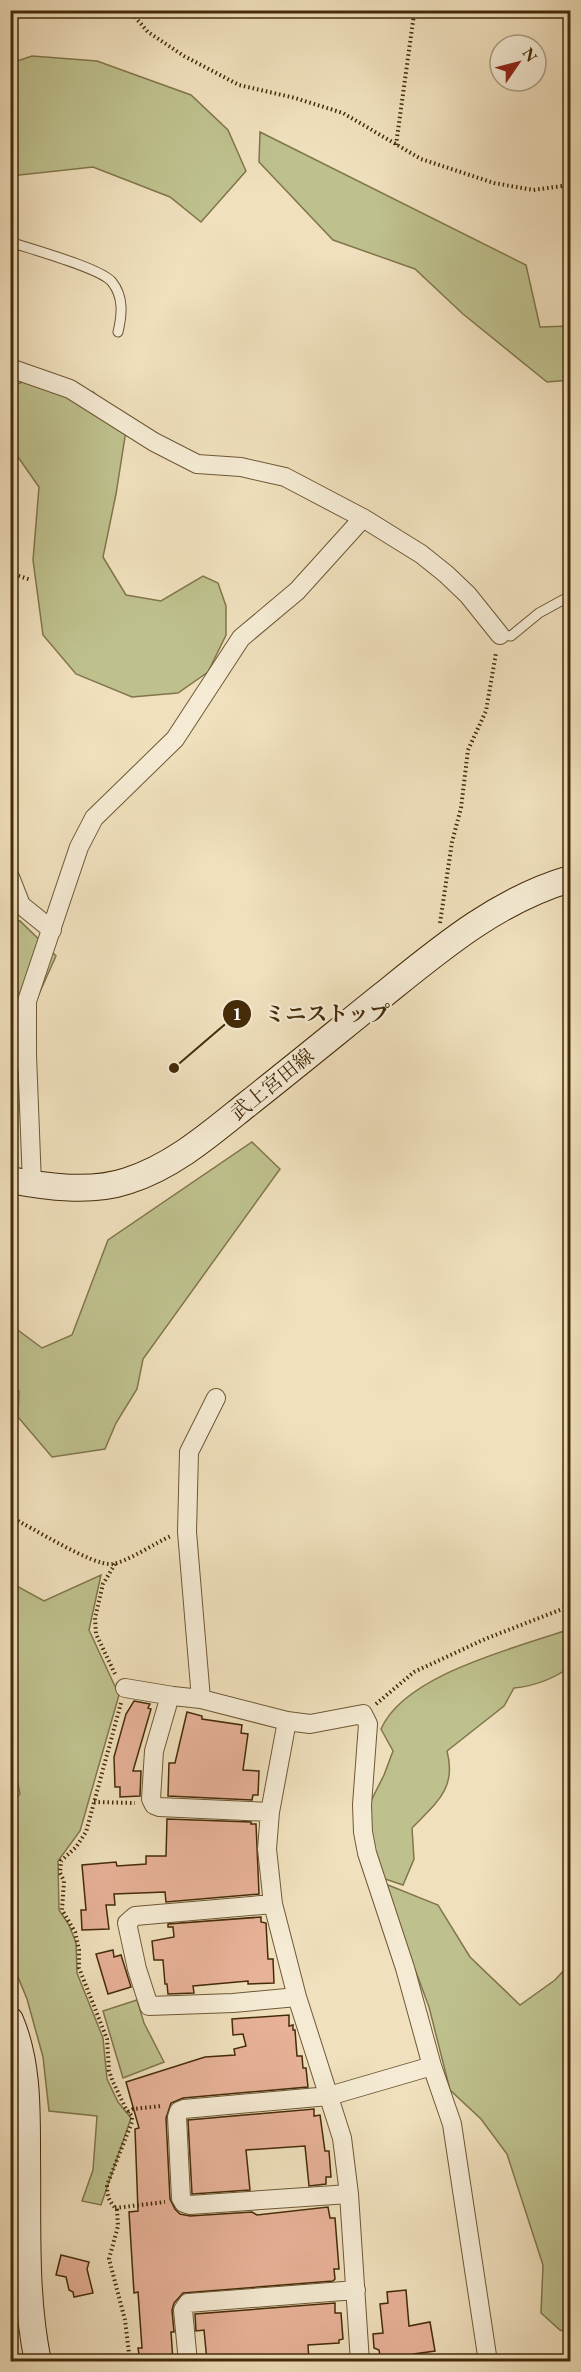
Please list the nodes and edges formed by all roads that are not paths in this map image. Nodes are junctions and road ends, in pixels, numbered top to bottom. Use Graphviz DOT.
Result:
graph roads {
  1 [pos="10,242"];
  2 [pos="118,332"];
  3 [pos="10,368"];
  4 [pos="363,518"];
  5 [pos="570,596"];
  6 [pos="500,635"];
  7 [pos="10,877"];
  8 [pos="570,879"];
  9 [pos="16,908"];
  10 [pos="52,930"];
  11 [pos="19,1059"];
  12 [pos="21,1182"];
  13 [pos="216,1398"];
  14 [pos="125,1688"];
  15 [pos="173,1696"];
  16 [pos="201,1699"];
  17 [pos="287,1721"];
  18 [pos="270,1812"];
  19 [pos="273,1904"];
  20 [pos="297,1997"];
  21 [pos="10,2020"];
  22 [pos="432,2066"];
  23 [pos="329,2096"];
  24 [pos="349,2194"];
  25 [pos="356,2290"];
  26 [pos="38,2361"];
  27 [pos="188,2361"];
  28 [pos="360,2361"];
  29 [pos="488,2361"];
  1 -- 2 [label="lane"];
  3 -- 4 [label="street"];
  4 -- 6 [label="street"];
  4 -- 10 [label="street"];
  5 -- 6 [label="lane"];
  7 -- 9 [label="street"];
  8 -- 12 [label="main road, 武上宮田線"];
  9 -- 10 [label="street"];
  10 -- 11 [label="street"];
  11 -- 12 [label="street"];
  13 -- 16 [label="street"];
  14 -- 15 [label="street"];
  15 -- 16 [label="street"];
  15 -- 18 [label="street"];
  16 -- 17 [label="street"];
  17 -- 18 [label="street"];
  17 -- 22 [label="street"];
  18 -- 19 [label="street"];
  19 -- 20 [label="street"];
  19 -- 20 [label="street"];
  20 -- 23 [label="street"];
  21 -- 26 [label="main road"];
  22 -- 23 [label="street"];
  22 -- 29 [label="street"];
  23 -- 24 [label="street"];
  23 -- 24 [label="street"];
  24 -- 25 [label="street"];
  25 -- 27 [label="street"];
  25 -- 28 [label="street"];
}
